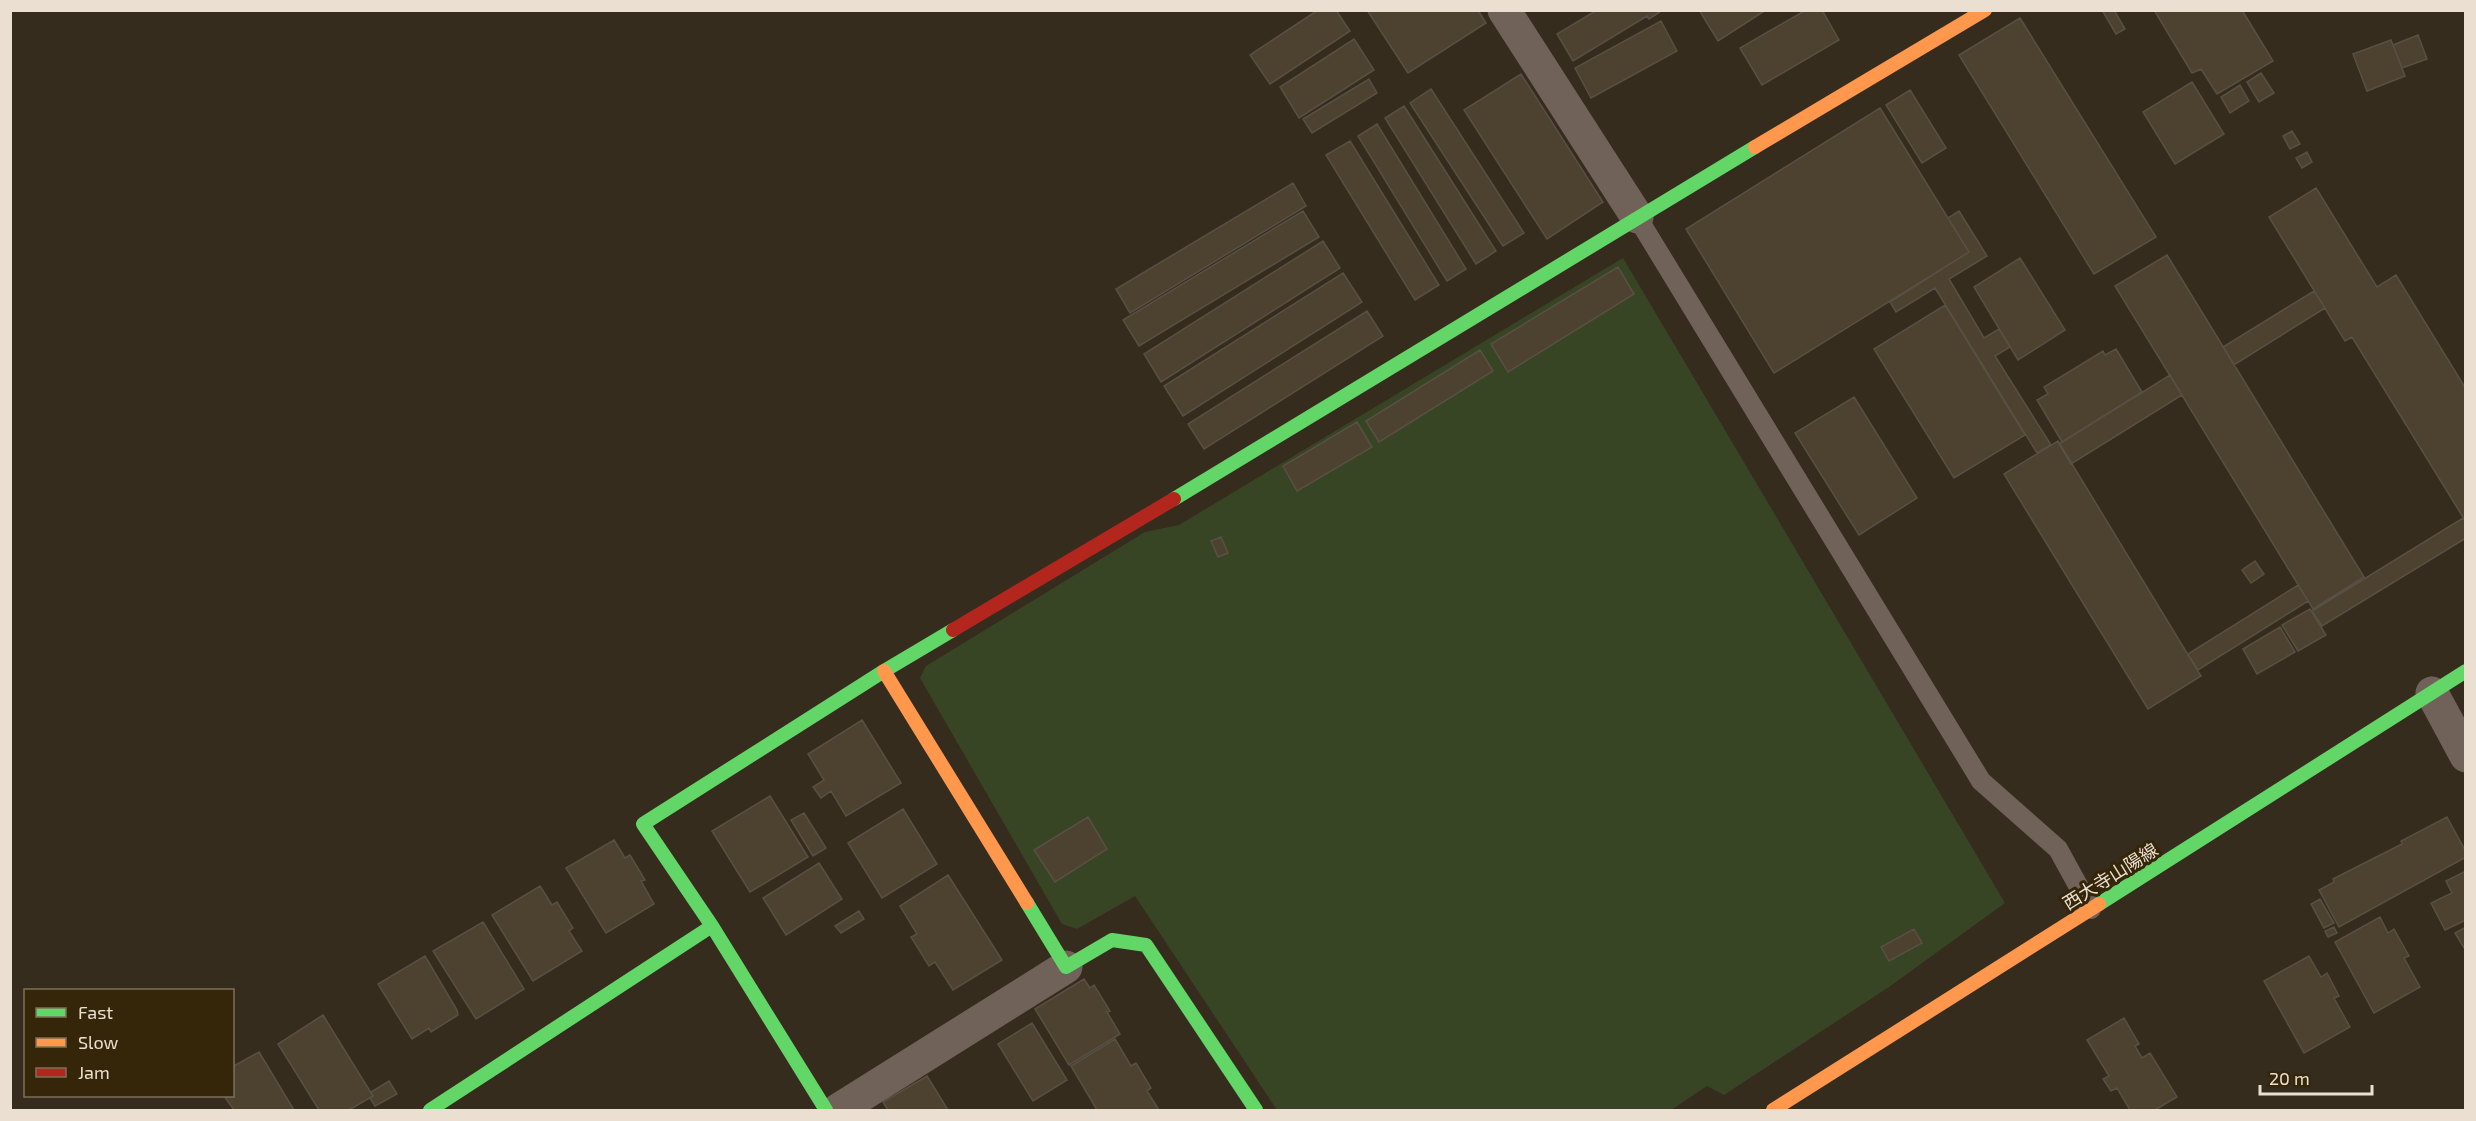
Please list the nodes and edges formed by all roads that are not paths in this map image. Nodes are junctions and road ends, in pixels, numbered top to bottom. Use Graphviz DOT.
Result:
graph roads {
  1 [pos="1504,10"];
  2 [pos="1985,10"];
  3 [pos="1637,217"];
  4 [pos="2466,670"];
  5 [pos="884,671"];
  6 [pos="2432,693"];
  7 [pos="2466,756"];
  8 [pos="2091,909"];
  9 [pos="712,926"];
  10 [pos="1066,967"];
  11 [pos="430,1110"];
  12 [pos="826,1110"];
  13 [pos="838,1110"];
  14 [pos="1256,1110"];
  15 [pos="1773,1110"];
  1 -- 3 [label="street"];
  2 -- 3 [label="street"];
  3 -- 5 [label="street"];
  3 -- 8 [label="lane"];
  4 -- 6 [label="street, 西大寺山陽線"];
  5 -- 9 [label="street"];
  5 -- 10 [label="street"];
  6 -- 7 [label="street"];
  6 -- 8 [label="street, 西大寺山陽線"];
  8 -- 15 [label="street, 西大寺山陽線"];
  9 -- 11 [label="street"];
  9 -- 12 [label="street"];
  10 -- 13 [label="street"];
  10 -- 14 [label="street"];
}
